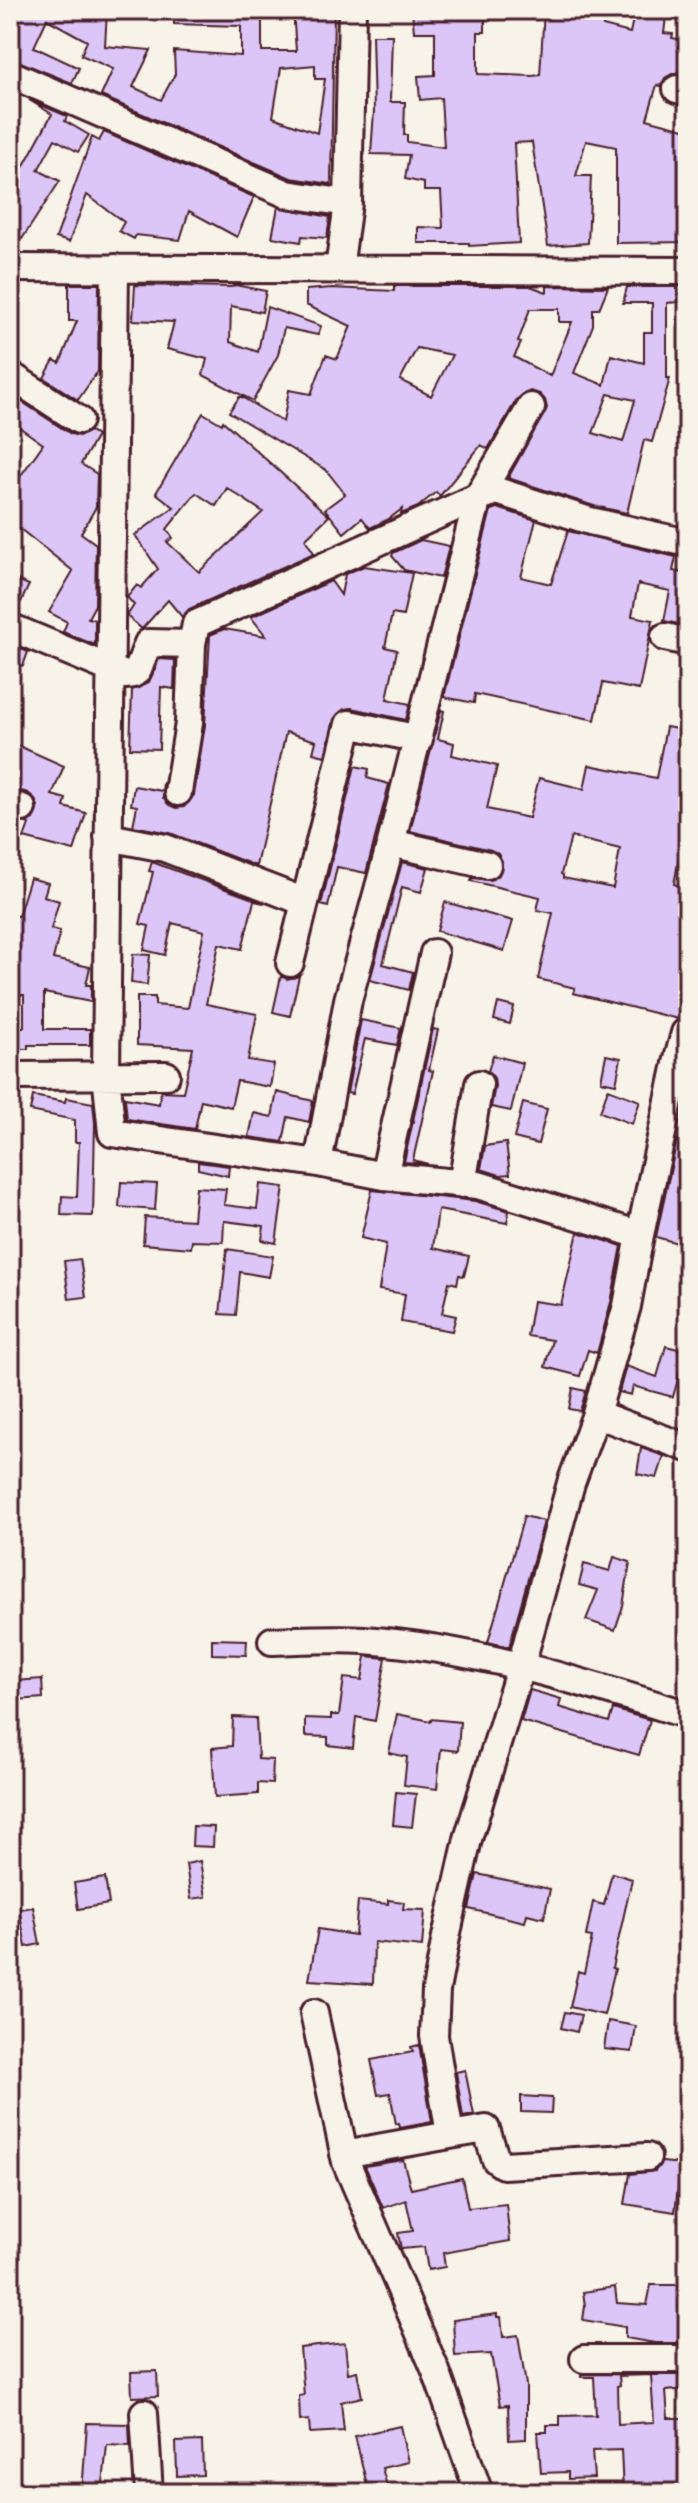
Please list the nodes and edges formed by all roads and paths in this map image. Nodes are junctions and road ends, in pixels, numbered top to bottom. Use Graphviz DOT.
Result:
graph roads {
  1 [pos="352,10"];
  2 [pos="10,74"];
  3 [pos="348,203"];
  4 [pos="10,268"];
  5 [pos="115,268"];
  6 [pos="339,269"];
  7 [pos="688,271"];
  8 [pos="10,375"];
  9 [pos="531,407"];
  10 [pos="79,420"];
  11 [pos="478,497"];
  12 [pos="688,543"];
  13 [pos="10,627"];
  14 [pos="192,644"];
  15 [pos="111,671"];
  16 [pos="419,739"];
  17 [pos="178,792"];
  18 [pos="108,837"];
  19 [pos="391,843"];
  20 [pos="487,865"];
  21 [pos="305,902"];
  22 [pos="434,953"];
  23 [pos="290,963"];
  24 [pos="688,1032"];
  25 [pos="106,1074"];
  26 [pos="166,1075"];
  27 [pos="10,1076"];
  28 [pos="479,1084"];
  29 [pos="318,1163"];
  30 [pos="384,1176"];
  31 [pos="462,1184"];
  32 [pos="640,1235"];
  33 [pos="596,1414"];
  34 [pos="688,1448"];
  35 [pos="272,1641"];
  36 [pos="521,1665"];
  37 [pos="688,1715"];
  38 [pos="314,2013"];
  39 [pos="450,2135"];
  40 [pos="344,2154"];
  41 [pos="647,2157"];
  42 [pos="584,2359"];
  43 [pos="688,2359"];
  44 [pos="144,2413"];
  45 [pos="149,2493"];
  46 [pos="479,2493"];
  1 -- 3 [label="street"];
  2 -- 3 [label="street"];
  3 -- 6 [label="street"];
  4 -- 5 [label="street"];
  5 -- 6 [label="street"];
  5 -- 15 [label="street"];
  6 -- 7 [label="street"];
  8 -- 10 [label="street"];
  9 -- 11 [label="street"];
  11 -- 12 [label="street"];
  11 -- 14 [label="street"];
  11 -- 16 [label="street"];
  13 -- 15 [label="street"];
  14 -- 15 [label="street"];
  14 -- 17 [label="street"];
  15 -- 18 [label="street"];
  16 -- 19 [label="street"];
  16 -- 21 [label="street"];
  18 -- 21 [label="street"];
  18 -- 25 [label="street"];
  19 -- 20 [label="street"];
  19 -- 29 [label="street"];
  21 -- 23 [label="street"];
  22 -- 30 [label="street"];
  24 -- 32 [label="street"];
  25 -- 26 [label="street"];
  25 -- 27 [label="street"];
  25 -- 29 [label="street"];
  28 -- 31 [label="street"];
  29 -- 30 [label="street"];
  30 -- 31 [label="street"];
  31 -- 32 [label="street"];
  32 -- 33 [label="street"];
  33 -- 34 [label="street"];
  33 -- 36 [label="street"];
  35 -- 36 [label="street"];
  36 -- 37 [label="street"];
  36 -- 39 [label="street"];
  38 -- 40 [label="street"];
  39 -- 40 [label="street"];
  39 -- 41 [label="street"];
  40 -- 46 [label="street"];
  42 -- 43 [label="street"];
  44 -- 45 [label="street"];
}
